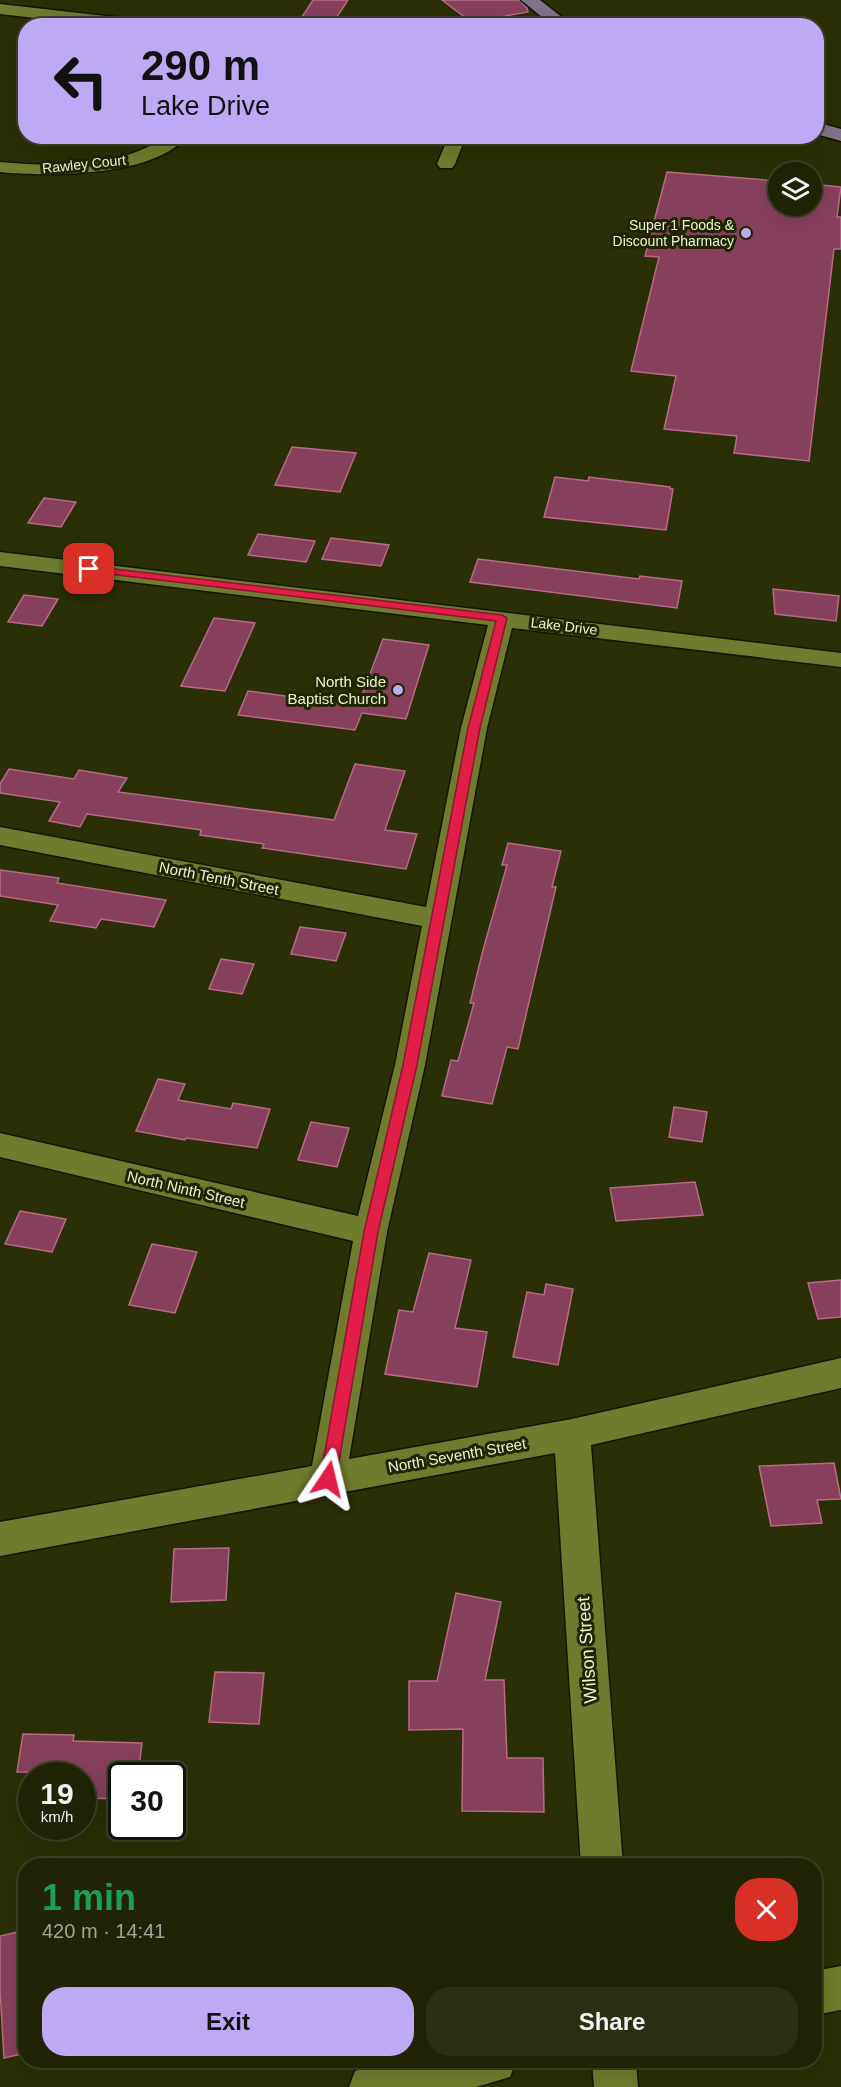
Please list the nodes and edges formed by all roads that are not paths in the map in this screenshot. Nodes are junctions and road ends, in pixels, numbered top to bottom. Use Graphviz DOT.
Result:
graph roads {
  1 [pos="529,0"];
  2 [pos="93,4"];
  3 [pos="0,9"];
  4 [pos="43,15"];
  5 [pos="27,18"];
  6 [pos="72,18"];
  7 [pos="554,18"];
  8 [pos="18,20"];
  9 [pos="0,23"];
  10 [pos="824,130"];
  11 [pos="841,135"];
  12 [pos="166,144"];
  13 [pos="455,144"];
  14 [pos="446,164"];
  15 [pos="3,171"];
  16 [pos="0,559"];
  17 [pos="502,618"];
  18 [pos="841,660"];
  19 [pos="0,836"];
  20 [pos="439,919"];
  21 [pos="0,1145"];
  22 [pos="371,1232"];
  23 [pos="841,1373"];
  24 [pos="572,1434"];
  25 [pos="328,1479"];
  26 [pos="0,1541"];
  27 [pos="601,1858"];
  28 [pos="841,1988"];
  29 [pos="822,1992"];
  30 [pos="461,2068"];
  31 [pos="615,2068"];
  32 [pos="371,2087"];
  33 [pos="616,2087"];
  1 -- 7 [label="main road"];
  2 -- 4 [label="street"];
  3 -- 4 [label="street"];
  4 -- 5 [label="street"];
  4 -- 6 [label="street"];
  8 -- 9 [label="street"];
  10 -- 11 [label="main road"];
  12 -- 15 [label="street, Rawley Court"];
  13 -- 14 [label="street"];
  16 -- 17 [label="street, Lake Drive"];
  17 -- 18 [label="street, Lake Drive"];
  17 -- 20 [label="street"];
  19 -- 20 [label="street, North Tenth Street"];
  20 -- 22 [label="street"];
  21 -- 22 [label="street, North Ninth Street"];
  22 -- 25 [label="street"];
  23 -- 24 [label="street, North Seventh Street"];
  24 -- 25 [label="street, North Seventh Street"];
  24 -- 27 [label="street, Wilson Street"];
  25 -- 26 [label="street, North Seventh Street"];
  28 -- 29 [label="street"];
  30 -- 32 [label="street"];
  31 -- 33 [label="street"];
}
